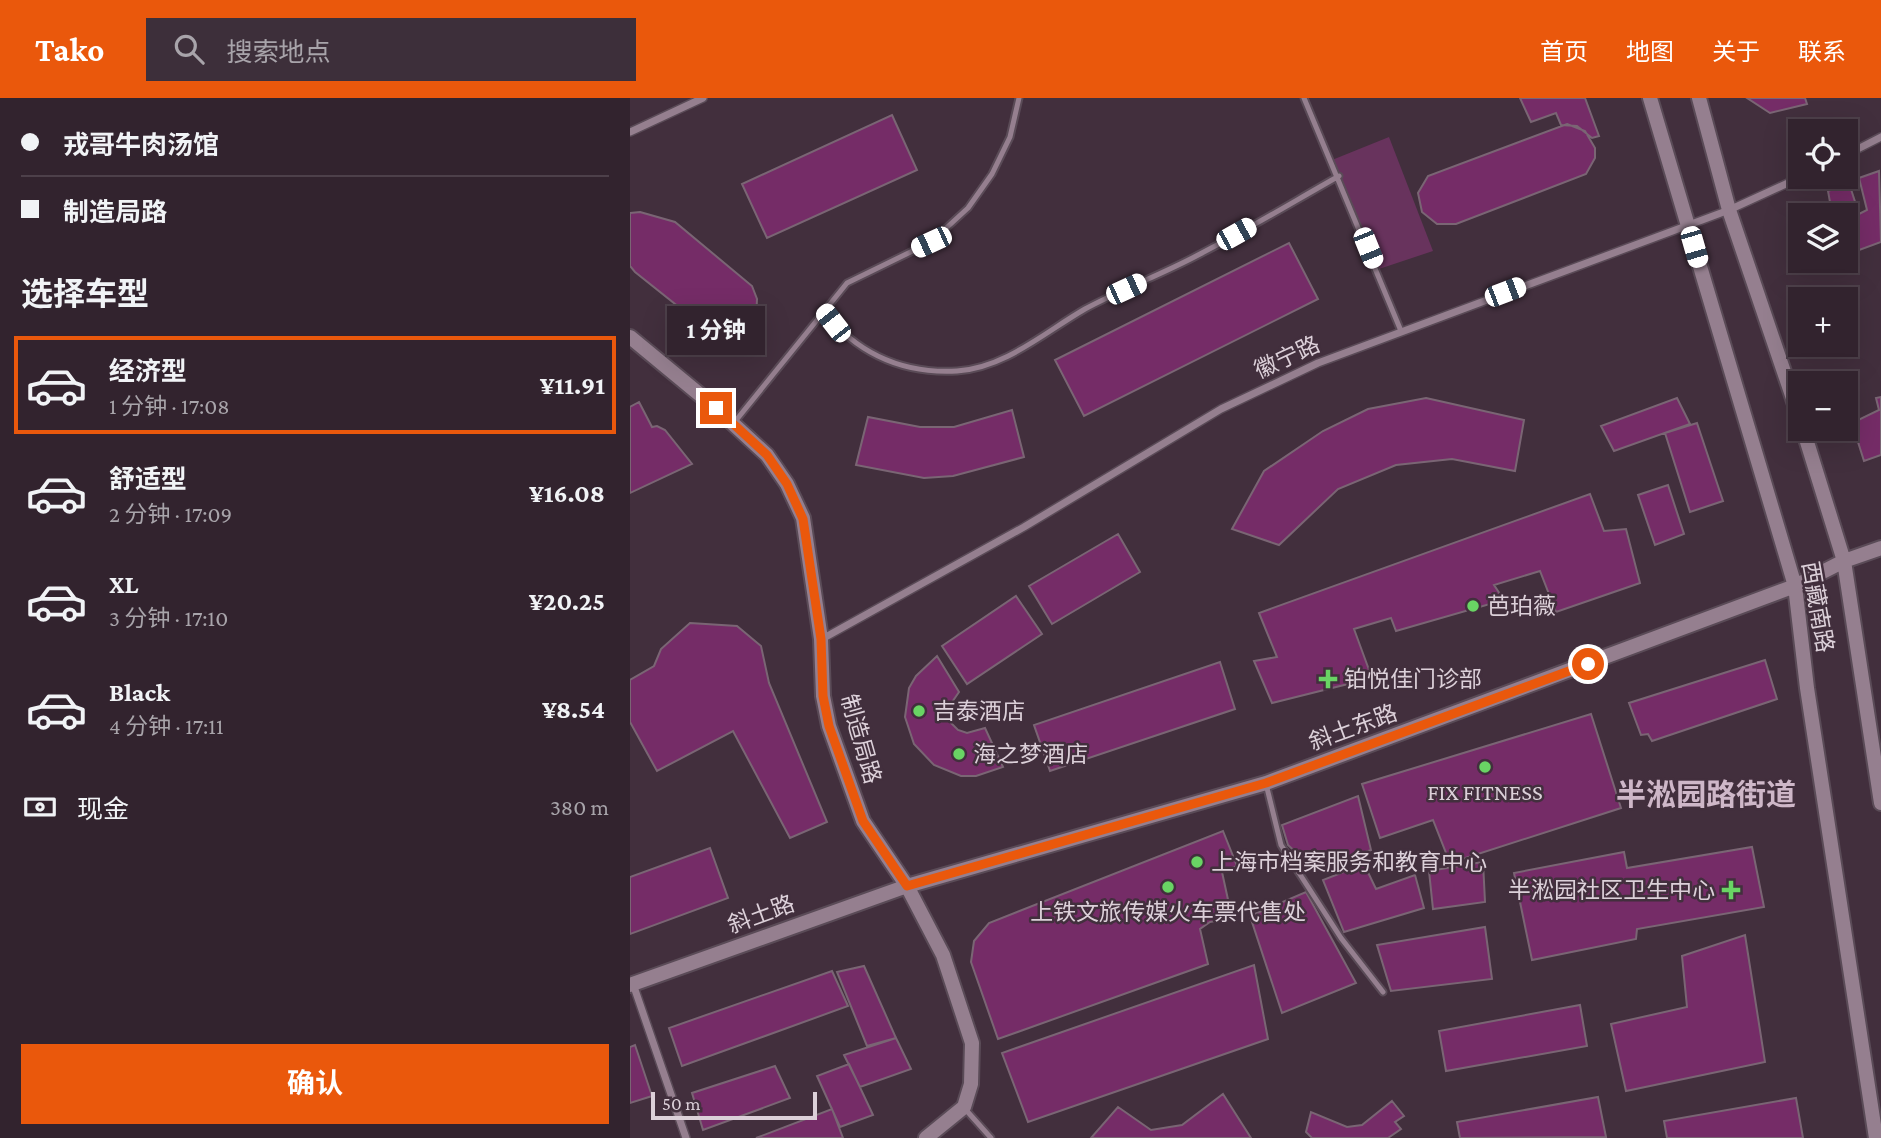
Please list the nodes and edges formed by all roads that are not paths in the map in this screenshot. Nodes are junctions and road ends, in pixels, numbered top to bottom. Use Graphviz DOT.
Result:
graph roads {
  1 [pos="703,98"];
  2 [pos="1018,98"];
  3 [pos="1304,98"];
  4 [pos="1650,98"];
  5 [pos="1699,98"];
  6 [pos="630,132"];
  7 [pos="1881,137"];
  8 [pos="1858,149"];
  9 [pos="1339,176"];
  10 [pos="1788,183"];
  11 [pos="1730,209"];
  12 [pos="1687,223"];
  13 [pos="824,310"];
  14 [pos="1401,331"];
  15 [pos="630,337"];
  16 [pos="1788,383"];
  17 [pos="733,424"];
  18 [pos="1807,441"];
  19 [pos="1881,548"];
  20 [pos="1844,561"];
  21 [pos="1795,586"];
  22 [pos="821,639"];
  23 [pos="1266,783"];
  24 [pos="1881,803"];
  25 [pos="907,886"];
  26 [pos="631,984"];
  27 [pos="1383,992"];
  28 [pos="964,1107"];
  29 [pos="686,1138"];
  30 [pos="926,1138"];
  31 [pos="991,1138"];
  32 [pos="1876,1138"];
  1 -- 6 [label="street"];
  2 -- 13 [label="lane"];
  3 -- 9 [label="lane"];
  4 -- 12 [label="main road, 西藏南路"];
  5 -- 11 [label="main road"];
  7 -- 8 [label="street"];
  9 -- 13 [label="lane"];
  9 -- 14 [label="lane"];
  10 -- 11 [label="street, 徽宁路"];
  11 -- 12 [label="street, 徽宁路"];
  11 -- 16 [label="main road"];
  12 -- 14 [label="street, 徽宁路"];
  12 -- 21 [label="main road, 西藏南路"];
  13 -- 17 [label="lane"];
  14 -- 22 [label="street, 徽宁路"];
  15 -- 17 [label="main road, 制造局路"];
  17 -- 22 [label="main road, 制造局路"];
  18 -- 20 [label="main road, 西藏南路"];
  19 -- 20 [label="main road, 斜土东路"];
  20 -- 21 [label="main road, 斜土东路"];
  20 -- 24 [label="main road, 西藏南路"];
  21 -- 23 [label="main road, 斜土东路"];
  21 -- 32 [label="main road, 西藏南路"];
  22 -- 25 [label="main road, 制造局路"];
  23 -- 25 [label="main road, 斜土东路"];
  23 -- 27 [label="lane"];
  25 -- 26 [label="main road, 斜土路"];
  25 -- 28 [label="main road, 制造局路"];
  26 -- 29 [label="street"];
  28 -- 30 [label="main road"];
  28 -- 31 [label="lane"];
}
